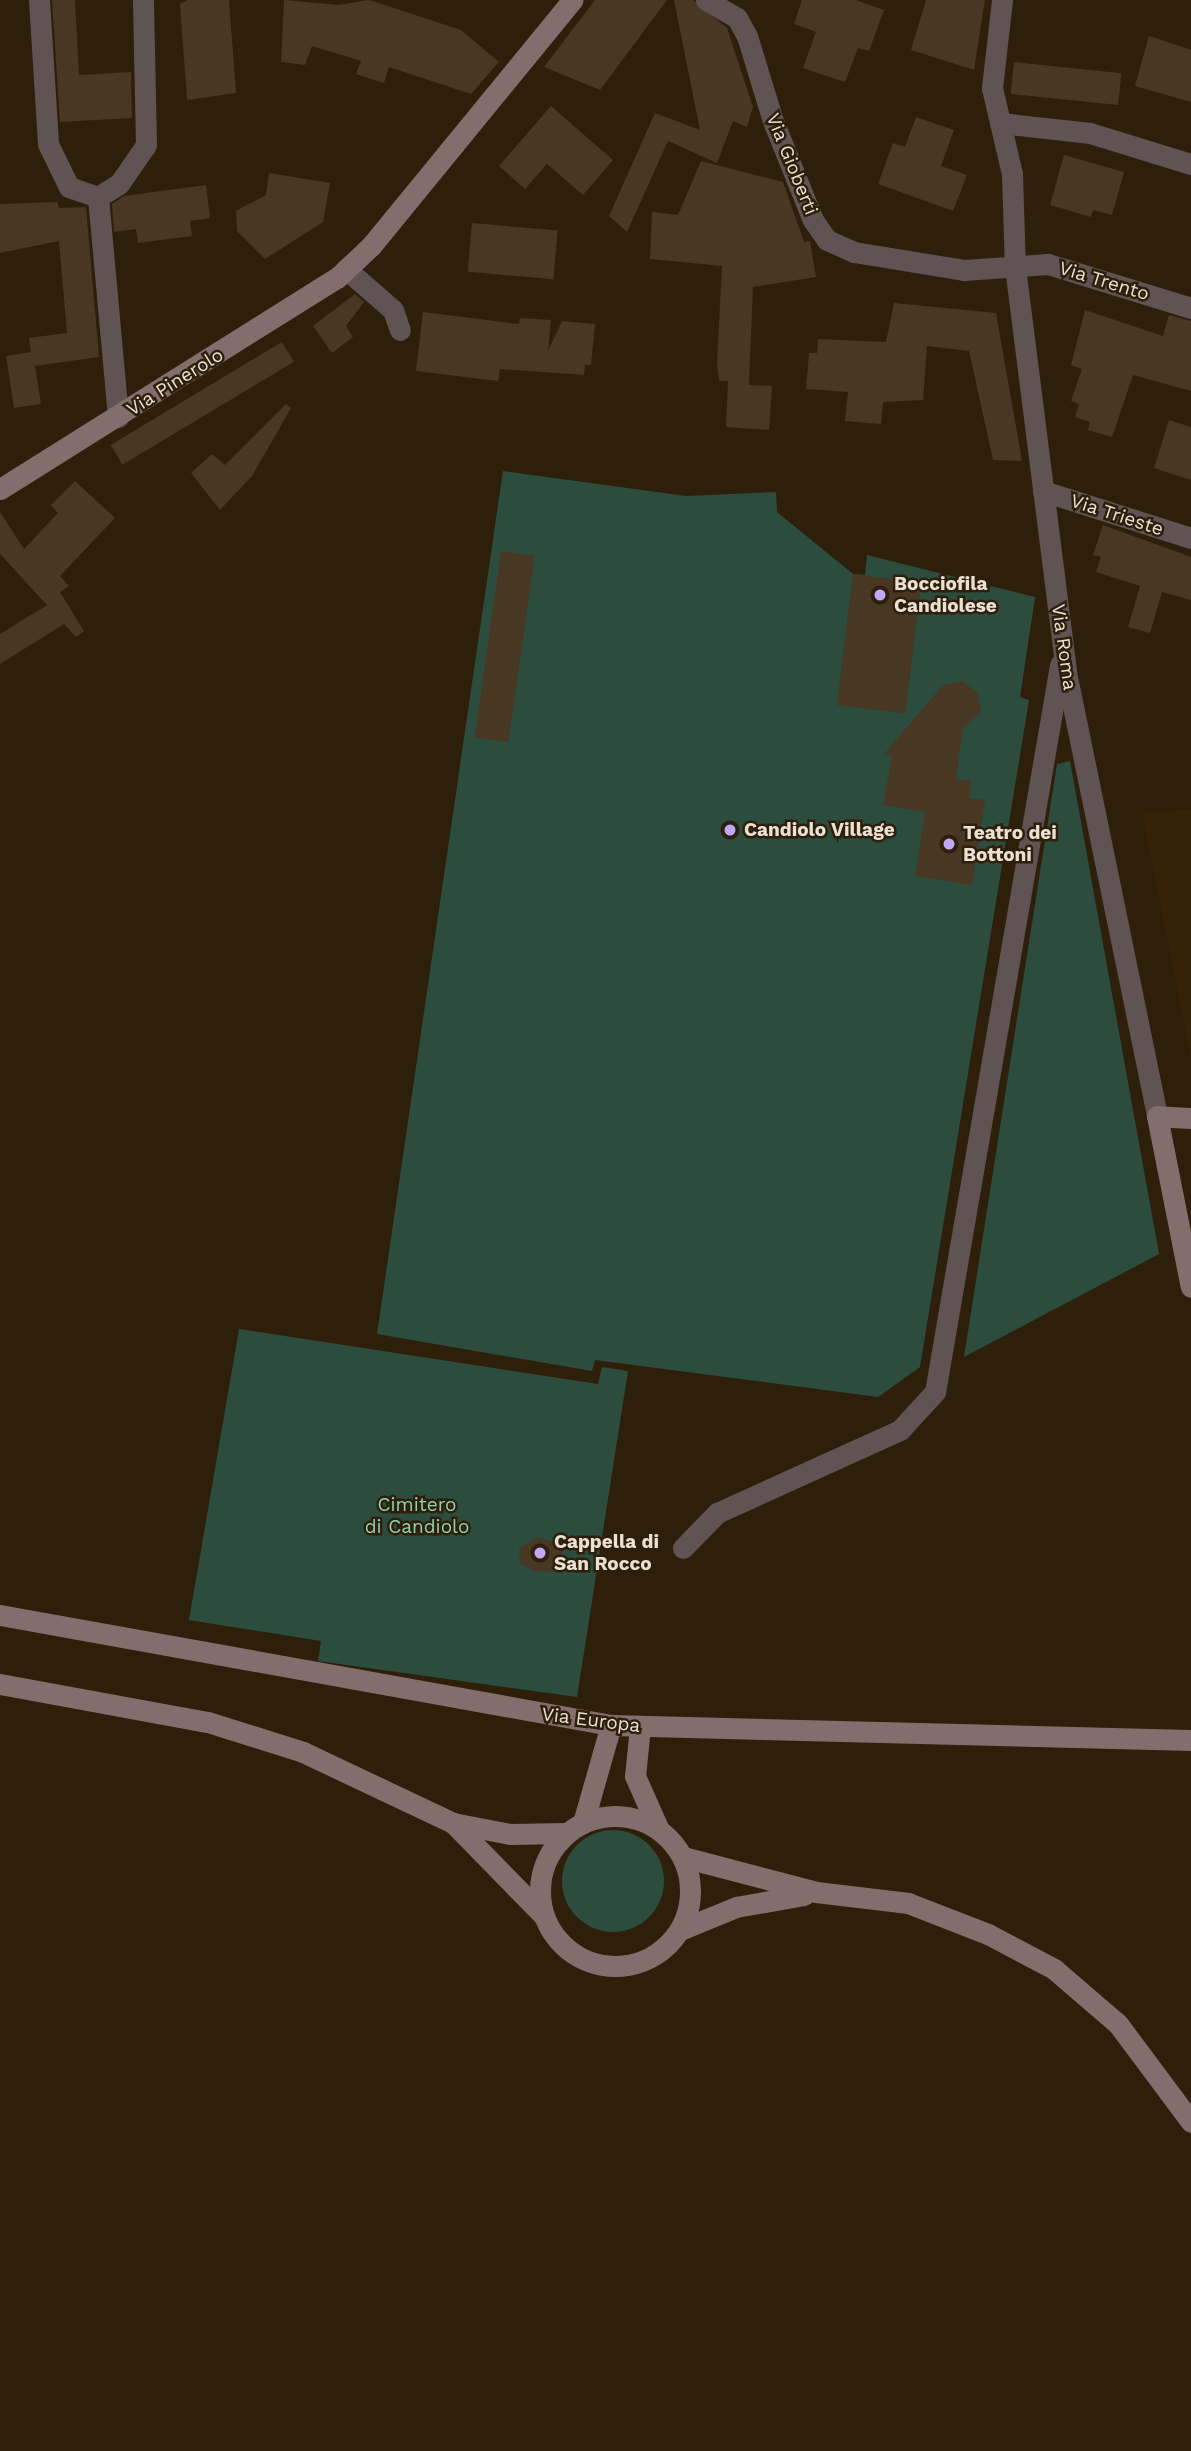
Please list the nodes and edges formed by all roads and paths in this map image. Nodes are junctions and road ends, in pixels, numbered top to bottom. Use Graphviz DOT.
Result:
graph roads {
  1 [pos="39,0"];
  2 [pos="143,0"];
  3 [pos="572,0"];
  4 [pos="706,0"];
  5 [pos="1002,0"];
  6 [pos="1000,123"];
  7 [pos="1191,164"];
  8 [pos="98,197"];
  9 [pos="1015,267"];
  10 [pos="346,269"];
  11 [pos="1191,308"];
  12 [pos="400,330"];
  13 [pos="118,417"];
  14 [pos="0,489"];
  15 [pos="1043,491"];
  16 [pos="1191,538"];
  17 [pos="1063,646"];
  18 [pos="1157,1116"];
  19 [pos="1191,1118"];
  20 [pos="1191,1287"];
  21 [pos="682,1548"];
  22 [pos="0,1615"];
  23 [pos="0,1684"];
  24 [pos="611,1725"];
  25 [pos="640,1727"];
  26 [pos="1191,1741"];
  27 [pos="453,1823"];
  28 [pos="575,1828"];
  29 [pos="660,1830"];
  30 [pos="683,1857"];
  31 [pos="816,1892"];
  32 [pos="543,1915"];
  33 [pos="680,1930"];
  34 [pos="1191,2122"];
  1 -- 8 [label="street"];
  2 -- 8 [label="street"];
  3 -- 10 [label="main road, Via Pinerolo"];
  4 -- 9 [label="street, Via Gioberti"];
  5 -- 6 [label="street, Via Roma"];
  6 -- 7 [label="street"];
  6 -- 9 [label="street, Via Roma"];
  8 -- 13 [label="street"];
  9 -- 11 [label="street, Via Trento"];
  9 -- 15 [label="street, Via Roma"];
  10 -- 12 [label="street"];
  10 -- 13 [label="main road, Via Pinerolo"];
  13 -- 14 [label="main road, Via Pinerolo"];
  15 -- 16 [label="street, Via Trieste"];
  15 -- 17 [label="street, Via Roma"];
  17 -- 18 [label="street, Via Roma"];
  17 -- 21 [label="street"];
  18 -- 19 [label="main road"];
  18 -- 20 [label="main road, Via Roma"];
  22 -- 24 [label="main road, Via Europa"];
  23 -- 27 [label="main road"];
  24 -- 25 [label="main road, Via Europa"];
  24 -- 28 [label="main road"];
  25 -- 26 [label="main road, Via Europa"];
  25 -- 29 [label="main road"];
  27 -- 28 [label="main road"];
  27 -- 32 [label="main road"];
  28 -- 29 [label="main road"];
  28 -- 32 [label="main road"];
  29 -- 30 [label="main road"];
  30 -- 31 [label="main road"];
  30 -- 33 [label="main road"];
  31 -- 33 [label="main road"];
  31 -- 34 [label="main road"];
  32 -- 33 [label="main road"];
}
